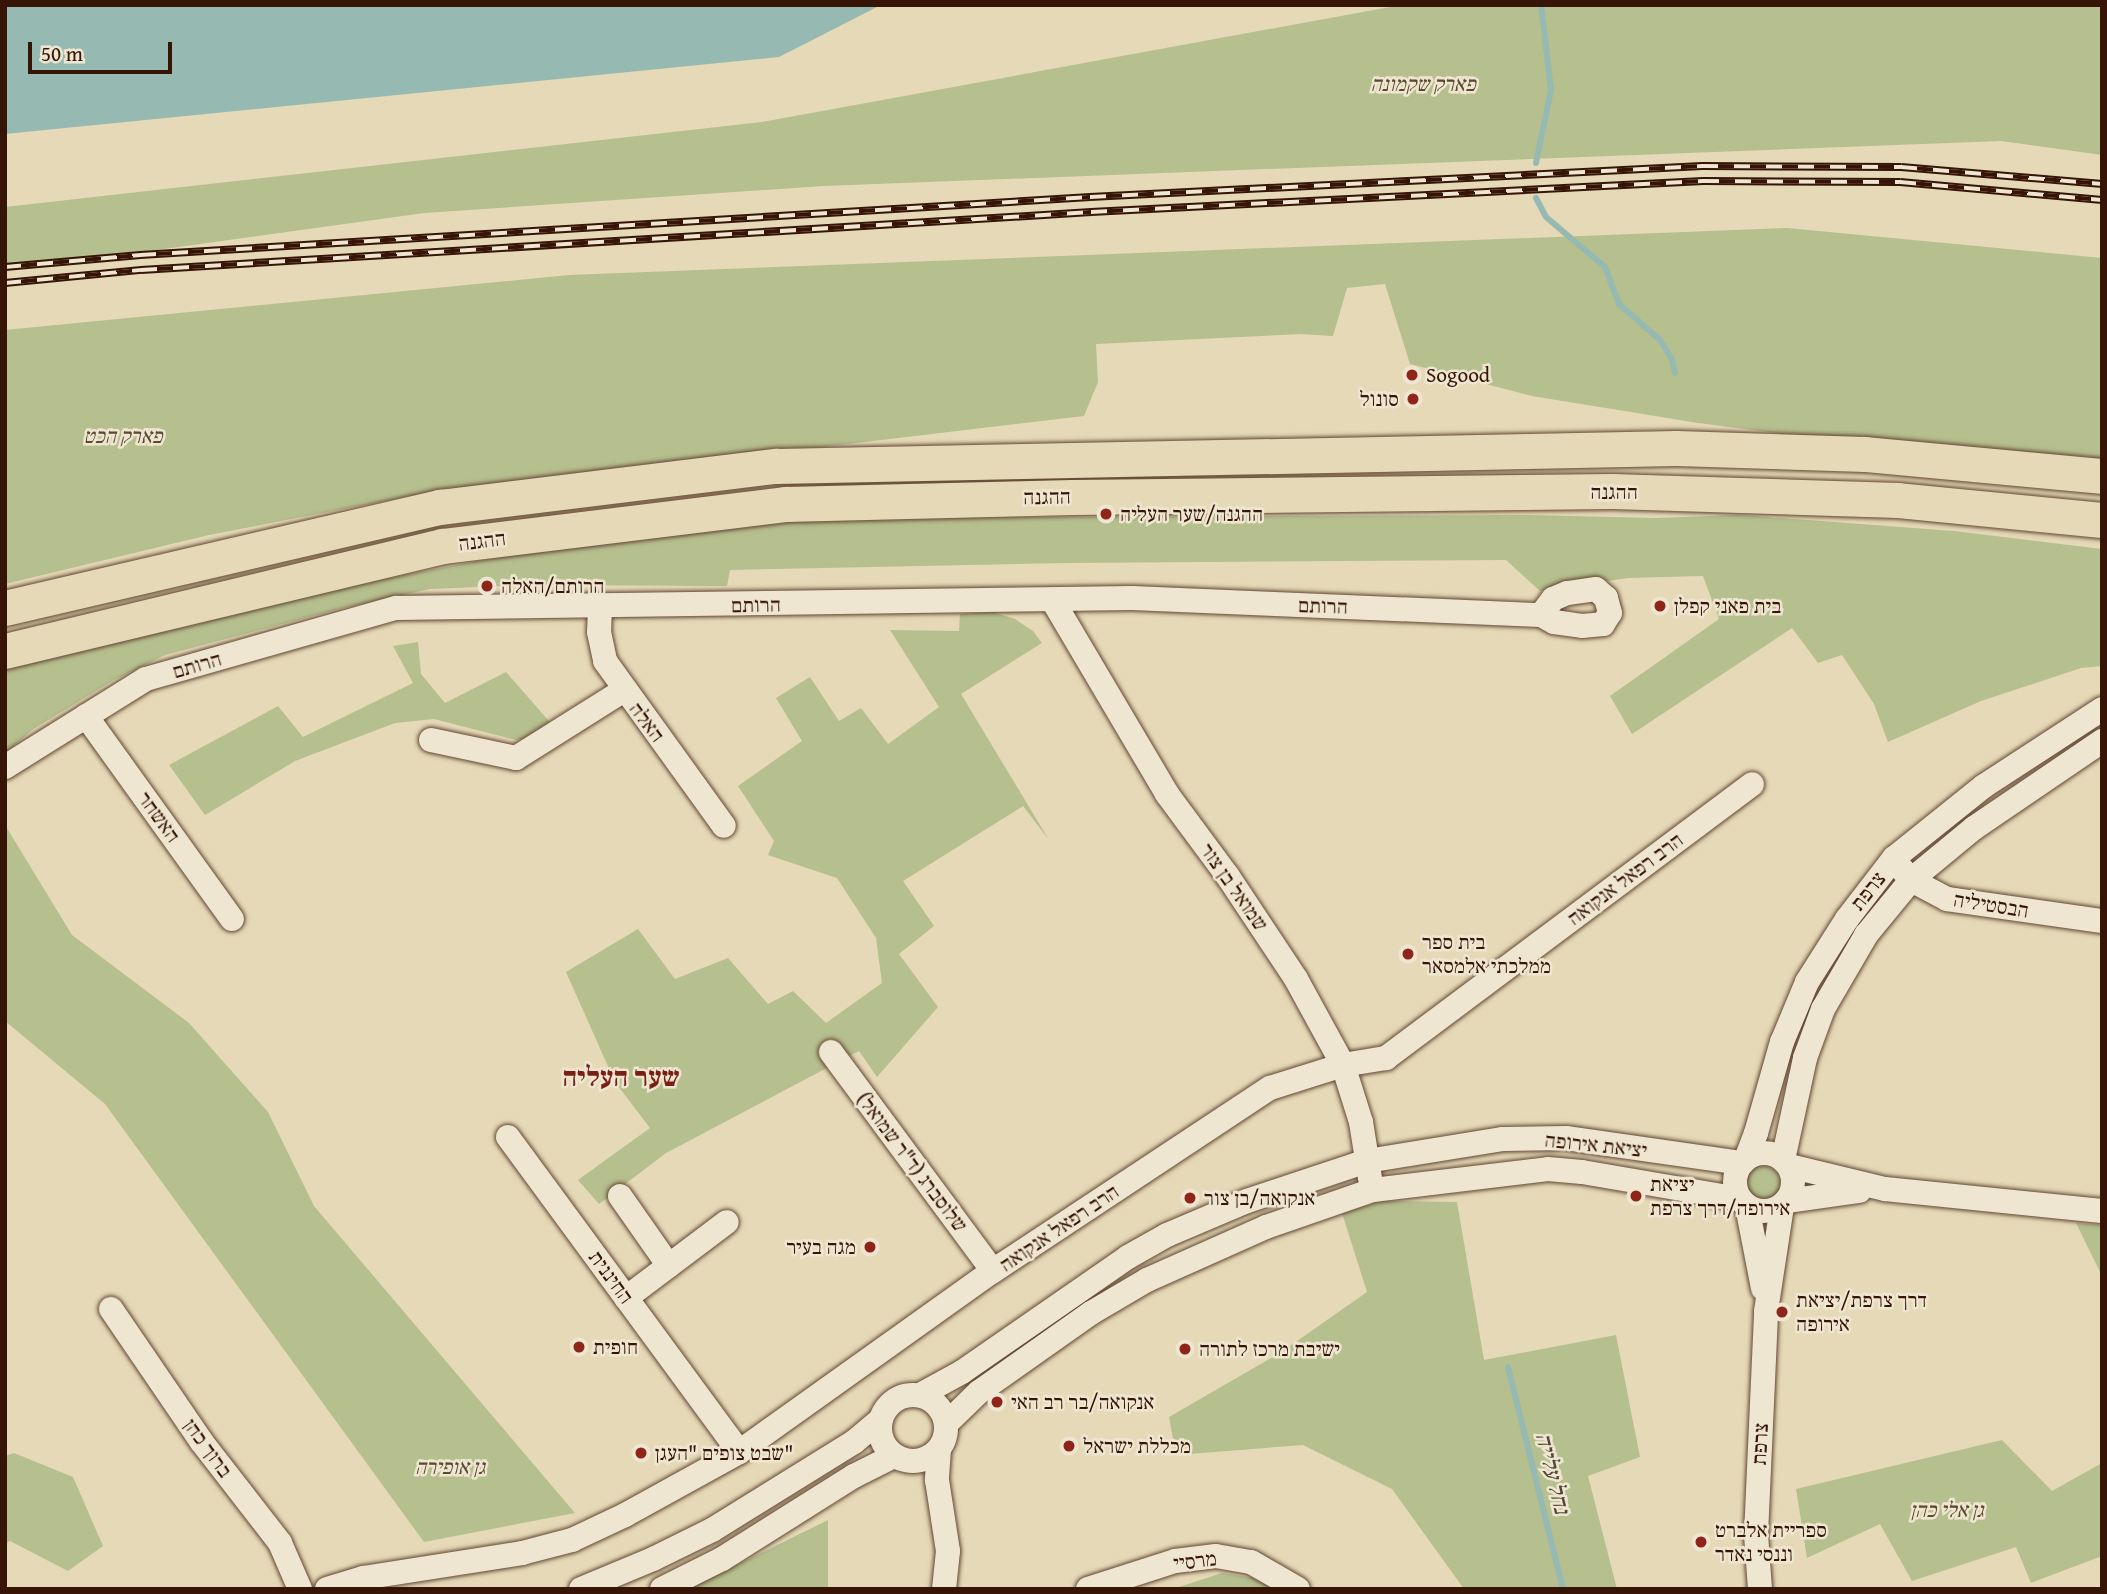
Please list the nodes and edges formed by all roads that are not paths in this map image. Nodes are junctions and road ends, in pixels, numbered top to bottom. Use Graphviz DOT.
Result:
graph roads {
  1 [pos="2102,476"];
  2 [pos="2102,520"];
  3 [pos="1053,601"];
  4 [pos="600,606"];
  5 [pos="5,608"];
  6 [pos="1541,615"];
  7 [pos="5,651"];
  8 [pos="624,690"];
  9 [pos="2102,709"];
  10 [pos="86,716"];
  11 [pos="431,740"];
  12 [pos="2102,741"];
  13 [pos="5,766"];
  14 [pos="1752,784"];
  15 [pos="724,826"];
  16 [pos="1894,858"];
  17 [pos="1911,880"];
  18 [pos="232,919"];
  19 [pos="2102,921"];
  20 [pos="831,1052"];
  21 [pos="1343,1065"];
  22 [pos="508,1137"];
  23 [pos="1367,1161"];
  24 [pos="1744,1161"];
  25 [pos="1786,1163"];
  26 [pos="1885,1189"];
  27 [pos="1373,1190"];
  28 [pos="620,1196"];
  29 [pos="1743,1203"];
  30 [pos="1784,1203"];
  31 [pos="2102,1211"];
  32 [pos="727,1222"];
  33 [pos="669,1266"];
  34 [pos="993,1271"];
  35 [pos="626,1298"];
  36 [pos="111,1309"];
  37 [pos="1766,1311"];
  38 [pos="920,1395"];
  39 [pos="881,1419"];
  40 [pos="946,1424"];
  41 [pos="939,1449"];
  42 [pos="739,1452"];
  43 [pos="900,1459"];
  44 [pos="943,1517"];
  45 [pos="1756,1535"];
  46 [pos="300,1589"];
  47 [pos="327,1589"];
  48 [pos="581,1589"];
  49 [pos="662,1589"];
  50 [pos="944,1589"];
  51 [pos="1088,1589"];
  52 [pos="1298,1589"];
  53 [pos="1743,1589"];
  54 [pos="1760,1589"];
  1 -- 5 [label="highway, ההגנה"];
  2 -- 7 [label="highway, ההגנה"];
  3 -- 4 [label="street, הרותם"];
  3 -- 6 [label="street, הרותם"];
  3 -- 21 [label="street, שמואל בן צור"];
  4 -- 8 [label="street, האלה"];
  4 -- 10 [label="street, הרותם"];
  8 -- 11 [label="street"];
  8 -- 15 [label="street, האלה"];
  9 -- 16 [label="street, צרפת"];
  10 -- 13 [label="street, הרותם"];
  10 -- 18 [label="street, האשחר"];
  12 -- 17 [label="street, צרפת"];
  14 -- 21 [label="street, הרב רפאל אנקואה"];
  16 -- 17 [label="street, הבסטיליה"];
  16 -- 24 [label="street, צרפת"];
  17 -- 19 [label="street, הבסטיליה"];
  17 -- 25 [label="street, צרפת"];
  20 -- 34 [label="street, שלוסברג (ד\"ר שמואל)"];
  21 -- 23 [label="street, שמואל בן צור"];
  21 -- 34 [label="street, הרב רפאל אנקואה"];
  22 -- 35 [label="street, החיננית"];
  23 -- 24 [label="street, יציאת אירופה"];
  23 -- 27 [label="street, שמואל בן צור"];
  23 -- 38 [label="street"];
  24 -- 25 [label="street"];
  24 -- 29 [label="street"];
  25 -- 26 [label="street"];
  25 -- 30 [label="street"];
  26 -- 30 [label="street"];
  26 -- 31 [label="street"];
  27 -- 29 [label="street, יציאת אירופה"];
  27 -- 40 [label="street"];
  28 -- 33 [label="street"];
  29 -- 30 [label="street"];
  29 -- 37 [label="street, צרפת"];
  30 -- 37 [label="street, צרפת"];
  32 -- 33 [label="street"];
  33 -- 35 [label="street"];
  34 -- 42 [label="street, הרב רפאל אנקואה"];
  35 -- 42 [label="street, החיננית"];
  36 -- 46 [label="street, ברוך כהן"];
  37 -- 45 [label="street, צרפת"];
  38 -- 39 [label="street"];
  38 -- 40 [label="street"];
  39 -- 43 [label="street"];
  39 -- 48 [label="street"];
  40 -- 41 [label="street"];
  41 -- 43 [label="street"];
  41 -- 44 [label="street"];
  42 -- 47 [label="street, הרב רפאל אנקואה"];
  43 -- 44 [label="street"];
  43 -- 49 [label="street"];
  44 -- 50 [label="street"];
  45 -- 53 [label="street, צרפת"];
  45 -- 54 [label="street, צרפת"];
  51 -- 52 [label="street, מרסיי"];
}
